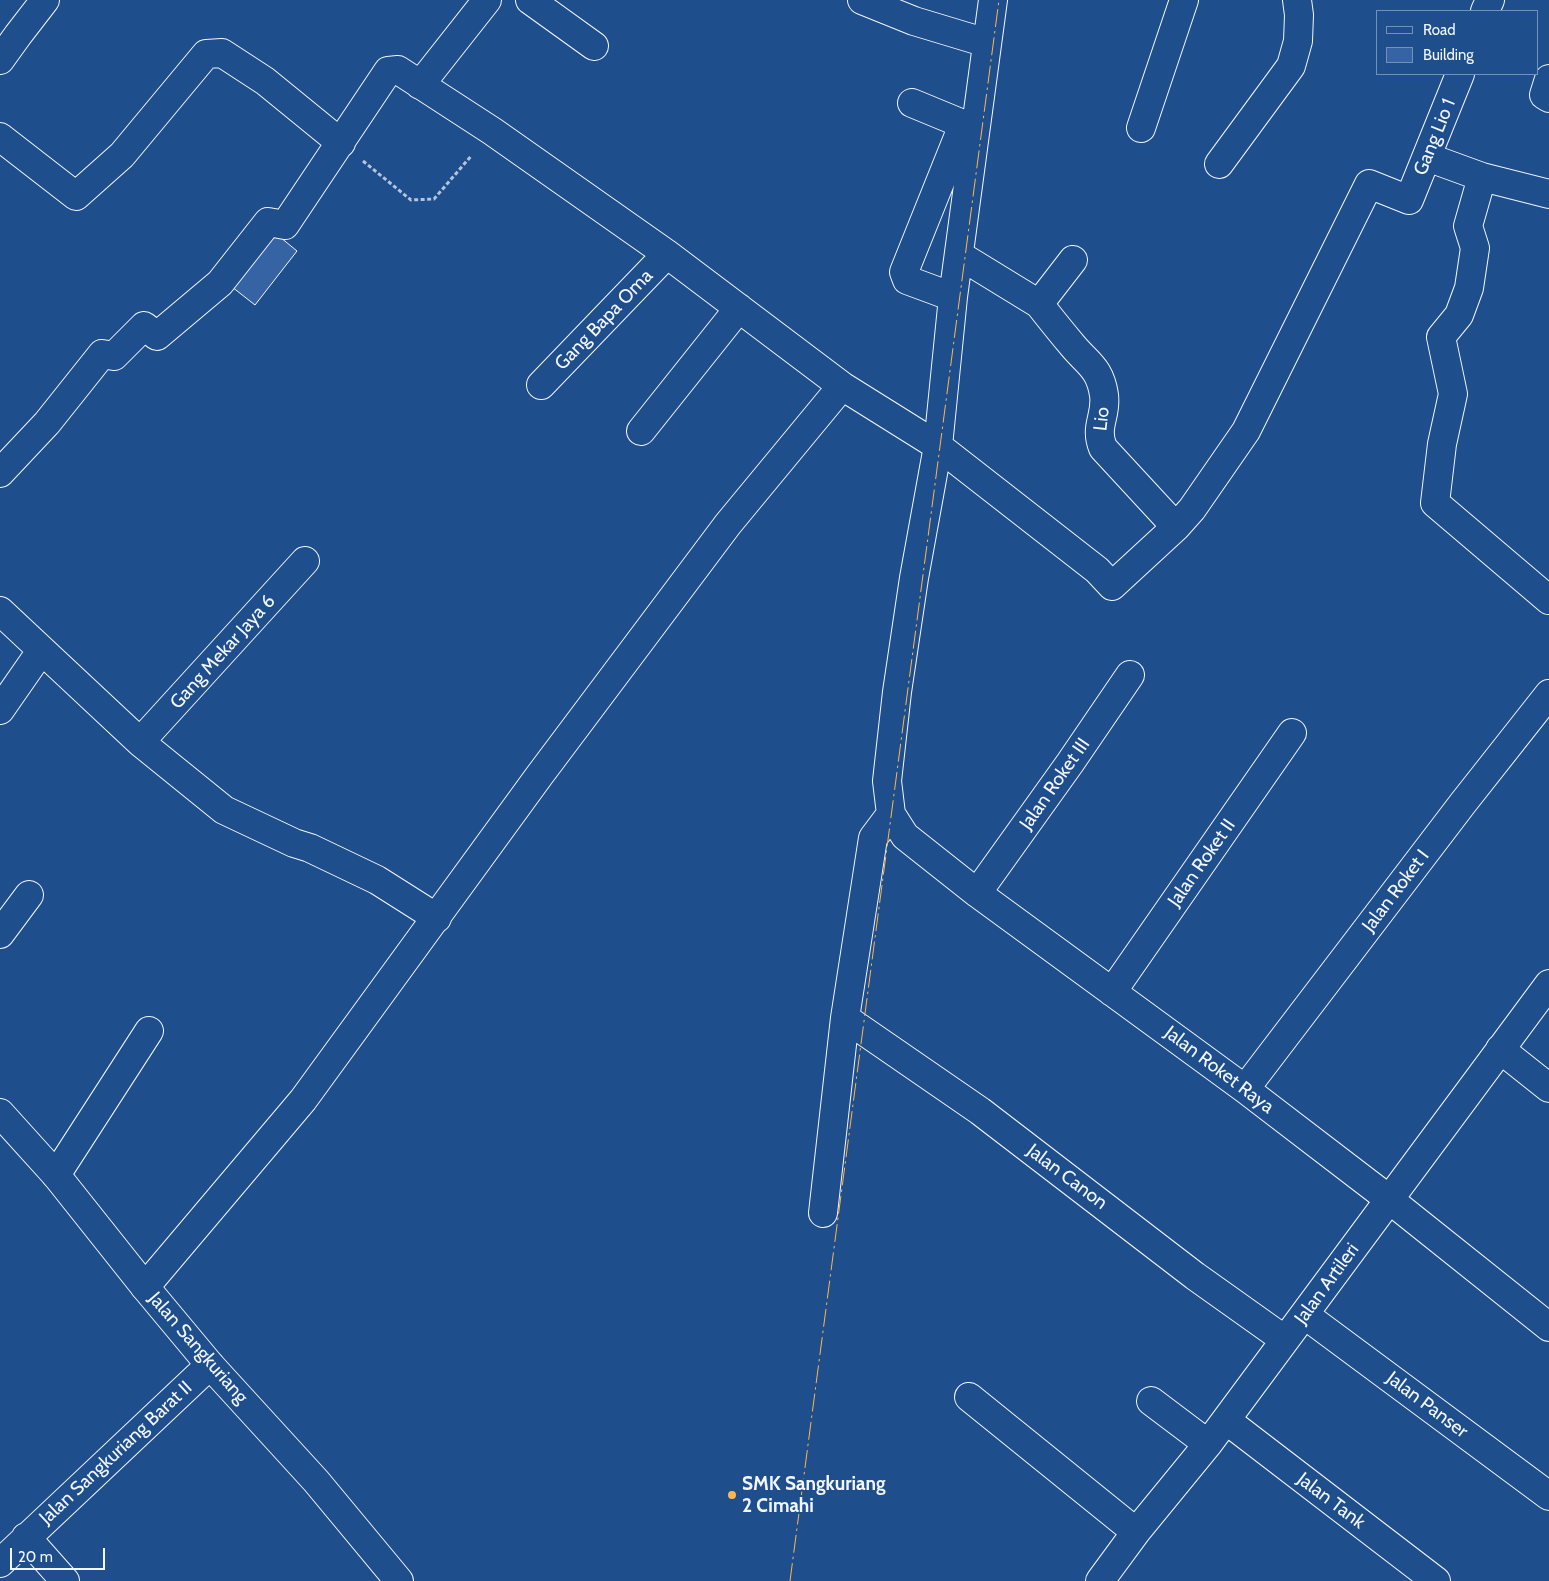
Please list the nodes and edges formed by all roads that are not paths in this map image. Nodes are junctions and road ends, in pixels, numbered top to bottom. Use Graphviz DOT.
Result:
graph roads {
  1 [pos="46,0"];
  2 [pos="487,0"];
  3 [pos="530,0"];
  4 [pos="862,0"];
  5 [pos="993,0"];
  6 [pos="1184,0"];
  7 [pos="1297,0"];
  8 [pos="987,43"];
  9 [pos="594,46"];
  10 [pos="0,60"];
  11 [pos="1460,75"];
  12 [pos="1549,79"];
  13 [pos="420,85"];
  14 [pos="1549,98"];
  15 [pos="912,103"];
  16 [pos="969,127"];
  17 [pos="1141,128"];
  18 [pos="0,137"];
  19 [pos="340,143"];
  20 [pos="1427,157"];
  21 [pos="1219,164"];
  22 [pos="1482,177"];
  23 [pos="1548,189"];
  24 [pos="667,254"];
  25 [pos="959,256"];
  26 [pos="1074,260"];
  27 [pos="953,297"];
  28 [pos="1039,304"];
  29 [pos="739,308"];
  30 [pos="541,385"];
  31 [pos="842,386"];
  32 [pos="641,431"];
  33 [pos="938,446"];
  34 [pos="0,473"];
  35 [pos="1176,526"];
  36 [pos="306,561"];
  37 [pos="1549,600"];
  38 [pos="0,611"];
  39 [pos="41,651"];
  40 [pos="1130,675"];
  41 [pos="1549,694"];
  42 [pos="0,710"];
  43 [pos="1292,733"];
  44 [pos="140,742"];
  45 [pos="891,814"];
  46 [pos="977,893"];
  47 [pos="29,895"];
  48 [pos="437,918"];
  49 [pos="0,934"];
  50 [pos="1549,984"];
  51 [pos="1112,992"];
  52 [pos="845,1018"];
  53 [pos="149,1031"];
  54 [pos="1500,1049"];
  55 [pos="1549,1088"];
  56 [pos="1245,1089"];
  57 [pos="0,1113"];
  58 [pos="56,1175"];
  59 [pos="1390,1200"];
  60 [pos="823,1212"];
  61 [pos="145,1287"];
  62 [pos="1305,1315"];
  63 [pos="1549,1327"];
  64 [pos="1285,1340"];
  65 [pos="210,1365"];
  66 [pos="969,1397"];
  67 [pos="1151,1401"];
  68 [pos="1226,1420"];
  69 [pos="1208,1444"];
  70 [pos="1549,1496"];
  71 [pos="1136,1532"];
  72 [pos="26,1537"];
  73 [pos="0,1563"];
  74 [pos="65,1581"];
  75 [pos="399,1581"];
  76 [pos="1100,1581"];
  77 [pos="1436,1581"];
  1 -- 10 [label="street"];
  2 -- 13 [label="street"];
  3 -- 9 [label="street"];
  4 -- 8 [label="street"];
  5 -- 8 [label="street"];
  6 -- 17 [label="street"];
  7 -- 21 [label="street"];
  8 -- 16 [label="street"];
  11 -- 20 [label="street, Gang Lio 1"];
  12 -- 14 [label="street"];
  13 -- 19 [label="street"];
  13 -- 24 [label="street"];
  15 -- 16 [label="street"];
  16 -- 25 [label="street"];
  16 -- 27 [label="street"];
  18 -- 19 [label="street"];
  19 -- 34 [label="street"];
  20 -- 22 [label="street"];
  20 -- 35 [label="street, Gang Lio 1"];
  22 -- 23 [label="street"];
  22 -- 37 [label="street"];
  24 -- 29 [label="street"];
  24 -- 30 [label="street, Gang Bapa Oma"];
  25 -- 27 [label="street"];
  25 -- 28 [label="street, Lio"];
  26 -- 28 [label="street"];
  27 -- 33 [label="street"];
  28 -- 35 [label="street, Lio"];
  29 -- 31 [label="street"];
  29 -- 32 [label="street"];
  31 -- 33 [label="street"];
  31 -- 48 [label="street"];
  33 -- 35 [label="street"];
  33 -- 45 [label="street"];
  36 -- 44 [label="street, Gang Mekar Jaya 6"];
  38 -- 39 [label="street"];
  39 -- 42 [label="street"];
  39 -- 44 [label="street"];
  40 -- 46 [label="street, Jalan Roket III"];
  41 -- 56 [label="street, Jalan Roket I"];
  43 -- 51 [label="street, Jalan Roket II"];
  44 -- 48 [label="street"];
  45 -- 46 [label="street, Jalan Roket Raya"];
  45 -- 52 [label="street"];
  46 -- 51 [label="street, Jalan Roket Raya"];
  47 -- 49 [label="street"];
  48 -- 61 [label="street"];
  50 -- 54 [label="street, Jalan Artileri"];
  51 -- 56 [label="street, Jalan Roket Raya"];
  52 -- 60 [label="street"];
  52 -- 64 [label="street, Jalan Canon"];
  53 -- 58 [label="street"];
  54 -- 55 [label="street"];
  54 -- 59 [label="street, Jalan Artileri"];
  56 -- 59 [label="street, Jalan Roket Raya"];
  57 -- 58 [label="street, Jalan Sangkuriang"];
  58 -- 61 [label="street, Jalan Sangkuriang"];
  59 -- 62 [label="street, Jalan Artileri"];
  59 -- 63 [label="street, Jalan Roket Raya"];
  61 -- 65 [label="street, Jalan Sangkuriang"];
  62 -- 64 [label="street, Jalan Artileri"];
  62 -- 70 [label="street, Jalan Panser"];
  64 -- 68 [label="street, Jalan Artileri"];
  65 -- 72 [label="street, Jalan Sangkuriang Barat II"];
  65 -- 75 [label="street, Jalan Sangkuriang"];
  66 -- 71 [label="street"];
  67 -- 69 [label="street"];
  68 -- 69 [label="street, Jalan Artileri"];
  68 -- 77 [label="street, Jalan Tank"];
  69 -- 71 [label="street, Jalan Artileri"];
  71 -- 76 [label="street, Jalan Artileri"];
  72 -- 73 [label="street, Jalan Sangkuriang Barat II"];
  72 -- 74 [label="street"];
}
